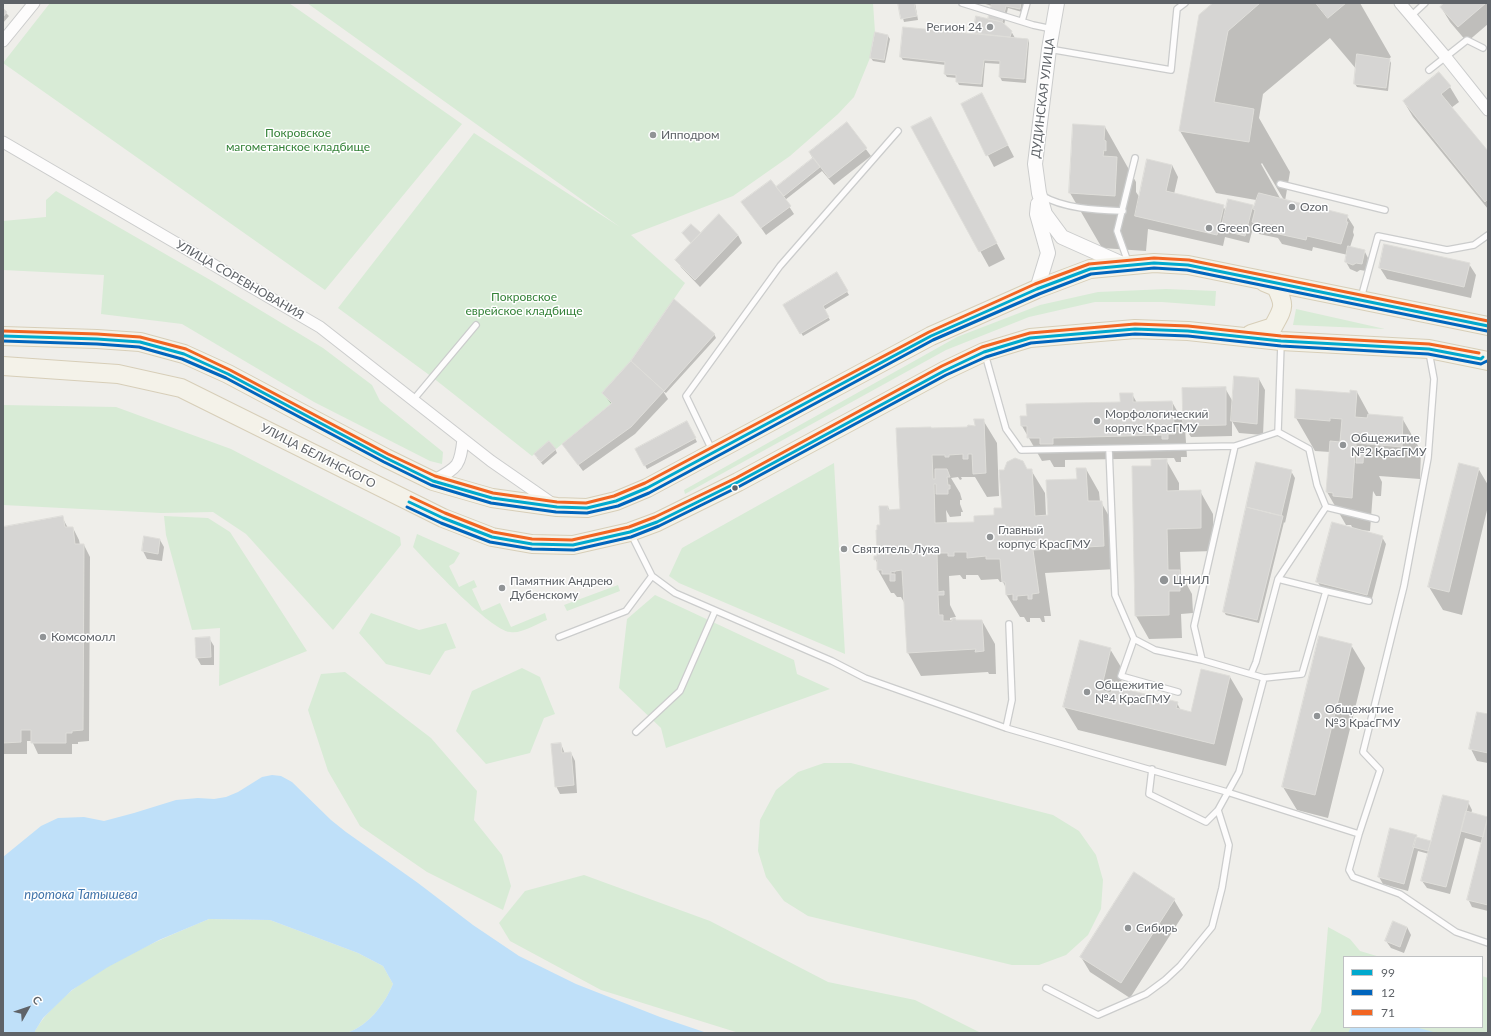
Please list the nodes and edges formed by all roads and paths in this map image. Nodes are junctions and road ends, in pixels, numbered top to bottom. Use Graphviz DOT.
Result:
graph roads {
  1 [pos="34,3"];
  2 [pos="962,3"];
  3 [pos="1027,3"];
  4 [pos="1057,3"];
  5 [pos="1185,3"];
  6 [pos="1400,3"];
  7 [pos="1426,3"];
  8 [pos="1411,16"];
  9 [pos="1022,21"];
  10 [pos="1052,29"];
  11 [pos="3,41"];
  12 [pos="1049,48"];
  13 [pos="1483,48"];
  14 [pos="1445,56"];
  15 [pos="1429,70"];
  16 [pos="1488,110"];
  17 [pos="898,131"];
  18 [pos="3,142"];
  19 [pos="1135,158"];
  20 [pos="1280,184"];
  21 [pos="1039,193"];
  22 [pos="1385,210"];
  23 [pos="1123,211"];
  24 [pos="1488,235"];
  25 [pos="1129,266"];
  26 [pos="1258,280"];
  27 [pos="1037,289"];
  28 [pos="1361,300"];
  29 [pos="476,325"];
  30 [pos="1488,326"];
  31 [pos="3,336"];
  32 [pos="1245,337"];
  33 [pos="1281,341"];
  34 [pos="1429,349"];
  35 [pos="984,352"];
  36 [pos="1486,357"];
  37 [pos="3,366"];
  38 [pos="414,399"];
  39 [pos="1278,432"];
  40 [pos="463,439"];
  41 [pos="1234,446"];
  42 [pos="1109,449"];
  43 [pos="713,452"];
  44 [pos="433,481"];
  45 [pos="557,507"];
  46 [pos="1326,507"];
  47 [pos="1376,519"];
  48 [pos="630,532"];
  49 [pos="652,576"];
  50 [pos="1278,579"];
  51 [pos="1326,591"];
  52 [pos="1369,601"];
  53 [pos="715,611"];
  54 [pos="1009,624"];
  55 [pos="559,637"];
  56 [pos="1134,640"];
  57 [pos="1202,660"];
  58 [pos="1252,674"];
  59 [pos="1264,678"];
  60 [pos="1178,692"];
  61 [pos="1006,728"];
  62 [pos="636,732"];
  63 [pos="1152,769"];
  64 [pos="1226,792"];
  65 [pos="1218,810"];
  66 [pos="1359,834"];
  67 [pos="1488,943"];
  68 [pos="1046,988"];
  1 -- 11 [label="street"];
  2 -- 9 [label="lane"];
  3 -- 9 [label="lane"];
  4 -- 10 [label="street, ДУДИНСКАЯ УЛИЦА"];
  5 -- 12 [label="lane"];
  6 -- 8 [label="street"];
  7 -- 8 [label="lane"];
  8 -- 14 [label="street"];
  9 -- 10 [label="lane"];
  10 -- 12 [label="street, ДУДИНСКАЯ УЛИЦА"];
  12 -- 21 [label="street, ДУДИНСКАЯ УЛИЦА"];
  13 -- 14 [label="lane"];
  14 -- 15 [label="lane"];
  14 -- 16 [label="street"];
  17 -- 43 [label="lane"];
  18 -- 38 [label="street, УЛИЦА СОРЕВНОВАНИЯ"];
  19 -- 23 [label="lane"];
  20 -- 22 [label="lane"];
  21 -- 23 [label="lane"];
  21 -- 25 [label="street"];
  21 -- 27 [label="street"];
  23 -- 25 [label="lane"];
  24 -- 28 [label="lane"];
  25 -- 26 [label="main road"];
  25 -- 27 [label="main road"];
  26 -- 28 [label="main road"];
  26 -- 32 [label="main road"];
  27 -- 43 [label="main road"];
  28 -- 30 [label="main road"];
  29 -- 38 [label="lane"];
  31 -- 44 [label="main road"];
  32 -- 33 [label="main road, УЛИЦА БЕЛИНСКОГО"];
  32 -- 35 [label="main road, УЛИЦА БЕЛИНСКОГО"];
  33 -- 34 [label="main road, УЛИЦА БЕЛИНСКОГО"];
  33 -- 39 [label="lane"];
  34 -- 36 [label="main road, УЛИЦА БЕЛИНСКОГО"];
  34 -- 66 [label="lane"];
  35 -- 42 [label="lane"];
  35 -- 48 [label="main road, УЛИЦА БЕЛИНСКОГО"];
  37 -- 48 [label="main road, УЛИЦА БЕЛИНСКОГО"];
  38 -- 40 [label="street, УЛИЦА СОРЕВНОВАНИЯ"];
  39 -- 41 [label="lane"];
  39 -- 46 [label="lane"];
  40 -- 44 [label="street"];
  40 -- 45 [label="street, УЛИЦА СОРЕВНОВАНИЯ"];
  41 -- 42 [label="lane"];
  41 -- 57 [label="lane"];
  42 -- 56 [label="lane"];
  43 -- 45 [label="main road"];
  44 -- 45 [label="main road"];
  46 -- 47 [label="lane"];
  46 -- 50 [label="lane"];
  48 -- 49 [label="lane"];
  49 -- 53 [label="lane"];
  49 -- 55 [label="lane"];
  50 -- 51 [label="lane"];
  50 -- 58 [label="lane"];
  51 -- 52 [label="lane"];
  51 -- 59 [label="lane"];
  53 -- 61 [label="lane"];
  53 -- 62 [label="lane"];
  54 -- 61 [label="lane"];
  56 -- 57 [label="lane"];
  56 -- 60 [label="lane"];
  57 -- 58 [label="lane"];
  58 -- 59 [label="lane"];
  59 -- 64 [label="lane"];
  61 -- 63 [label="lane"];
  63 -- 64 [label="lane"];
  63 -- 65 [label="lane"];
  64 -- 65 [label="lane"];
  64 -- 66 [label="lane"];
  65 -- 68 [label="lane"];
  66 -- 67 [label="lane"];
}
